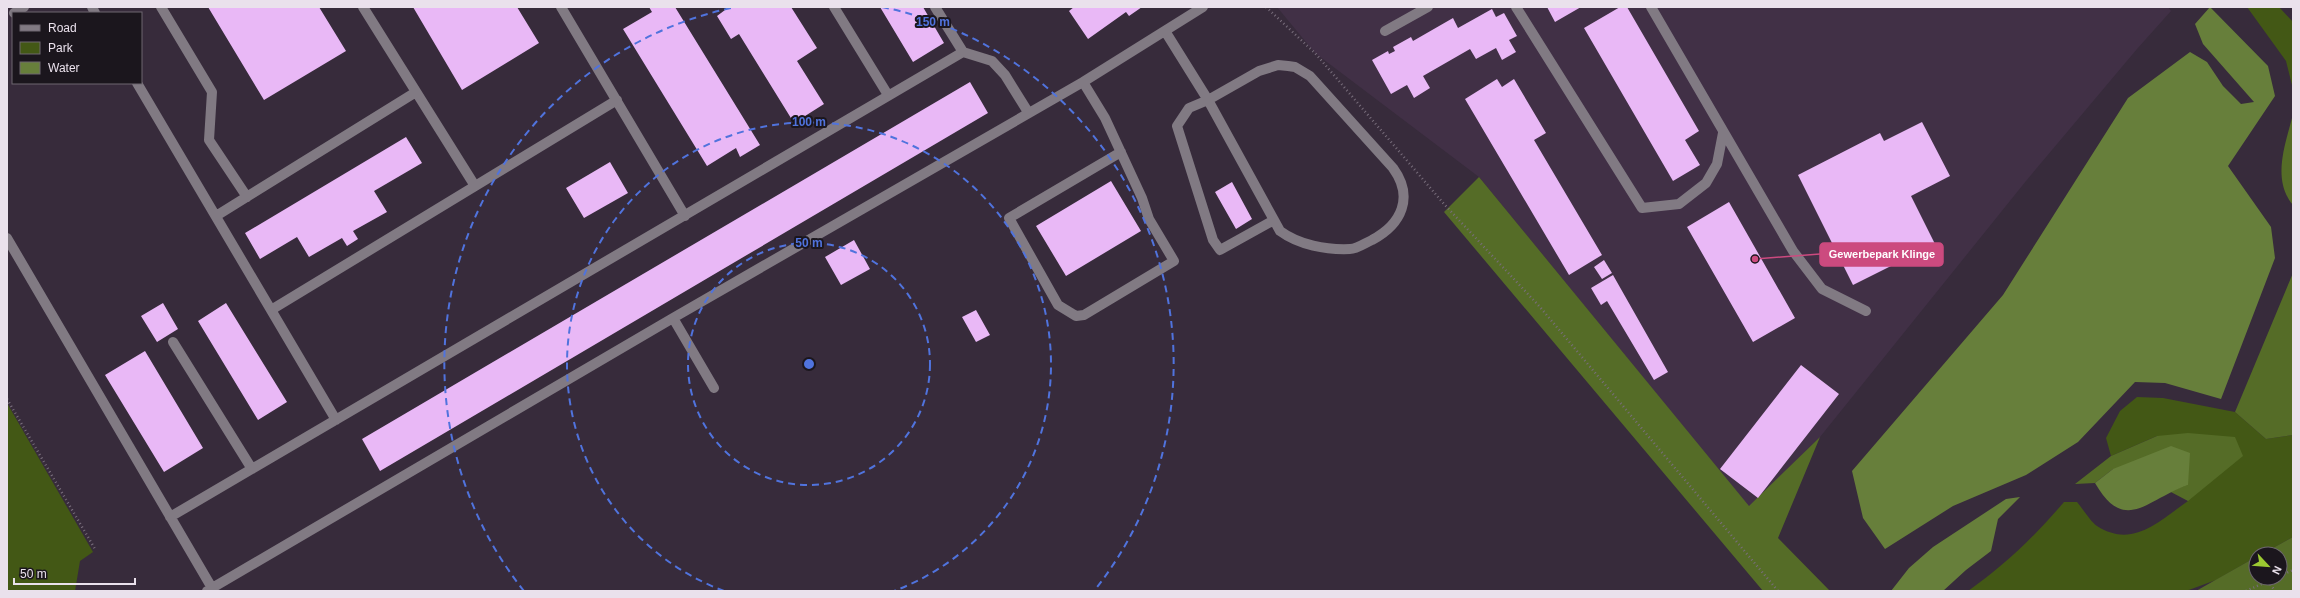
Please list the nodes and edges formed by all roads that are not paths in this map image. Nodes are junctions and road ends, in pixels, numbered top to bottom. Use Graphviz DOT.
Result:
graph roads {
  1 [pos="24,7"];
  2 [pos="161,7"];
  3 [pos="363,7"];
  4 [pos="561,7"];
  5 [pos="834,7"];
  6 [pos="935,7"];
  7 [pos="1203,7"];
  8 [pos="1428,7"];
  9 [pos="1516,7"];
  10 [pos="1651,7"];
  11 [pos="15,12"];
  12 [pos="1165,30"];
  13 [pos="1385,31"];
  14 [pos="963,52"];
  15 [pos="1083,82"];
  16 [pos="138,84"];
  17 [pos="416,92"];
  18 [pos="888,95"];
  19 [pos="617,100"];
  20 [pos="1208,100"];
  21 [pos="1028,112"];
  22 [pos="1723,133"];
  23 [pos="1121,152"];
  24 [pos="475,186"];
  25 [pos="247,197"];
  26 [pos="216,216"];
  27 [pos="684,216"];
  28 [pos="1274,220"];
  29 [pos="7,238"];
  30 [pos="271,310"];
  31 [pos="1866,311"];
  32 [pos="673,318"];
  33 [pos="173,342"];
  34 [pos="714,388"];
  35 [pos="336,420"];
  36 [pos="252,470"];
  37 [pos="170,517"];
  38 [pos="210,590"];
  1 -- 11 [label="lane"];
  2 -- 25 [label="lane"];
  3 -- 17 [label="lane"];
  4 -- 19 [label="lane"];
  5 -- 18 [label="lane"];
  6 -- 14 [label="lane"];
  7 -- 12 [label="lane"];
  8 -- 13 [label="lane"];
  9 -- 22 [label="lane"];
  10 -- 22 [label="lane"];
  12 -- 15 [label="lane"];
  12 -- 20 [label="lane"];
  14 -- 18 [label="lane"];
  14 -- 21 [label="lane"];
  15 -- 21 [label="lane"];
  15 -- 23 [label="lane"];
  16 -- 26 [label="lane"];
  17 -- 24 [label="lane"];
  17 -- 25 [label="lane"];
  18 -- 27 [label="lane"];
  19 -- 24 [label="lane"];
  19 -- 27 [label="lane"];
  20 -- 28 [label="lane"];
  20 -- 28 [label="lane"];
  20 -- 28 [label="lane"];
  21 -- 32 [label="lane"];
  22 -- 31 [label="lane"];
  23 -- 23 [label="lane"];
  24 -- 30 [label="lane"];
  25 -- 26 [label="lane"];
  26 -- 30 [label="lane"];
  27 -- 35 [label="lane"];
  29 -- 37 [label="lane"];
  30 -- 35 [label="lane"];
  32 -- 34 [label="lane"];
  32 -- 38 [label="lane"];
  33 -- 36 [label="lane"];
  35 -- 36 [label="lane"];
  36 -- 37 [label="lane"];
  37 -- 38 [label="lane"];
}
